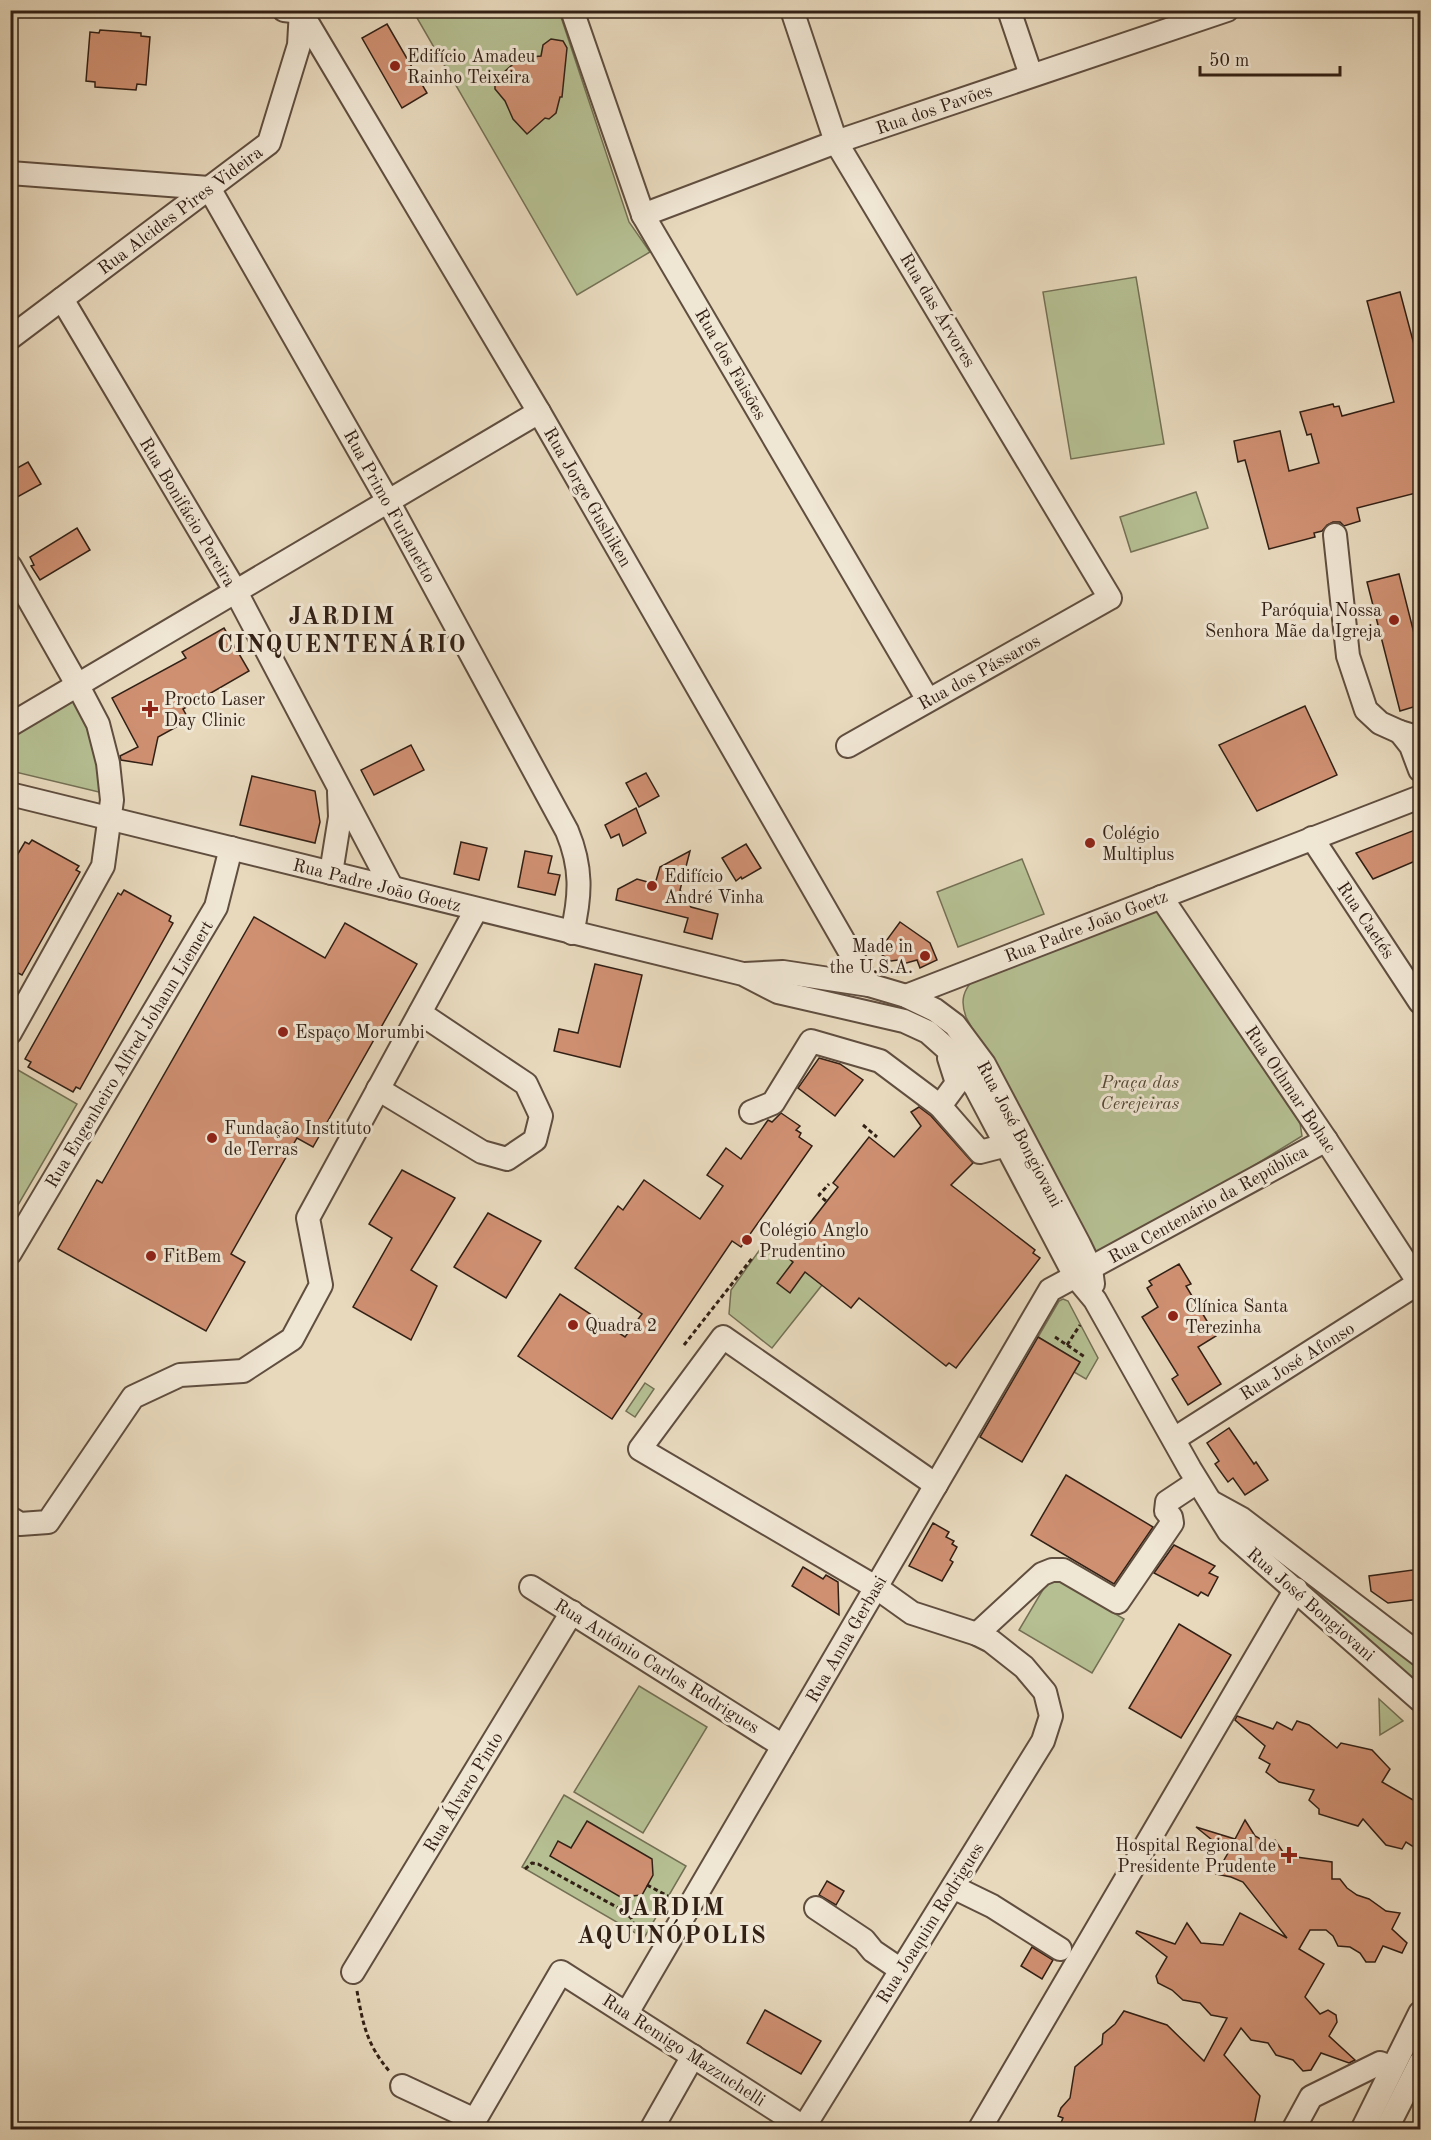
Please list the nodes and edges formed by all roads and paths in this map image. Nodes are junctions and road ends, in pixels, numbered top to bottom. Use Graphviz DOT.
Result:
graph roads {
  1 [pos="572,10"];
  2 [pos="792,10"];
  3 [pos="1009,10"];
  4 [pos="1227,10"];
  5 [pos="295,11"];
  6 [pos="1031,75"];
  7 [pos="837,142"];
  8 [pos="10,173"];
  9 [pos="209,188"];
  10 [pos="643,215"];
  11 [pos="62,299"];
  12 [pos="10,338"];
  13 [pos="539,412"];
  14 [pos="388,501"];
  15 [pos="1335,534"];
  16 [pos="10,566"];
  17 [pos="236,592"];
  18 [pos="1110,598"];
  19 [pos="78,686"];
  20 [pos="928,700"];
  21 [pos="10,725"];
  22 [pos="1414,738"];
  23 [pos="848,746"];
  24 [pos="1420,770"];
  25 [pos="339,788"];
  26 [pos="10,794"];
  27 [pos="1420,796"];
  28 [pos="109,818"];
  29 [pos="1312,838"];
  30 [pos="231,848"];
  31 [pos="331,873"];
  32 [pos="392,888"];
  33 [pos="1161,897"];
  34 [pos="476,910"];
  35 [pos="572,933"];
  36 [pos="743,974"];
  37 [pos="869,986"];
  38 [pos="906,996"];
  39 [pos="1420,1002"];
  40 [pos="420,1013"];
  41 [pos="10,1033"];
  42 [pos="946,1048"];
  43 [pos="378,1089"];
  44 [pos="940,1106"];
  45 [pos="751,1112"];
  46 [pos="863,1125"];
  47 [pos="877,1137"];
  48 [pos="1326,1140"];
  49 [pos="1007,1145"];
  50 [pos="829,1184"];
  51 [pos="826,1201"];
  52 [pos="11,1253"];
  53 [pos="753,1257"];
  54 [pos="1083,1272"];
  55 [pos="1420,1283"];
  56 [pos="1080,1325"];
  57 [pos="1054,1337"];
  58 [pos="684,1345"];
  59 [pos="1067,1345"];
  60 [pos="1085,1357"];
  61 [pos="1174,1439"];
  62 [pos="936,1485"];
  63 [pos="1203,1491"];
  64 [pos="10,1518"];
  65 [pos="531,1587"];
  66 [pos="877,1587"];
  67 [pos="1296,1589"];
  68 [pos="572,1612"];
  69 [pos="977,1634"];
  70 [pos="1420,1655"];
  71 [pos="1420,1699"];
  72 [pos="783,1746"];
  73 [pos="525,1869"];
  74 [pos="647,1885"];
  75 [pos="953,1887"];
  76 [pos="668,1896"];
  77 [pos="816,1908"];
  78 [pos="638,1934"];
  79 [pos="1060,1949"];
  80 [pos="901,1970"];
  81 [pos="353,1972"];
  82 [pos="627,2013"];
  83 [pos="1420,2013"];
  84 [pos="1413,2048"];
  85 [pos="693,2056"];
  86 [pos="1420,2063"];
  87 [pos="1392,2068"];
  88 [pos="402,2086"];
  89 [pos="472,2125"];
  90 [pos="806,2128"];
  91 [pos="651,2130"];
  92 [pos="979,2130"];
  93 [pos="1293,2130"];
  94 [pos="1362,2130"];
  95 [pos="1386,2130"];
  1 -- 10 [label="street, Rua dos Faisões"];
  2 -- 7 [label="street, Rua das Árvores"];
  3 -- 6 [label="street"];
  4 -- 6 [label="street, Rua dos Pavões"];
  5 -- 9 [label="street, Rua Alcides Pires Videira"];
  5 -- 13 [label="street, Rua Jorge Gushiken"];
  6 -- 7 [label="street, Rua dos Pavões"];
  7 -- 10 [label="street, Rua dos Pavões"];
  7 -- 18 [label="street, Rua das Árvores"];
  8 -- 9 [label="street"];
  9 -- 11 [label="street, Rua Alcides Pires Videira"];
  9 -- 14 [label="street, Rua Primo Furlanetto"];
  10 -- 20 [label="street, Rua dos Faisões"];
  11 -- 12 [label="street, Rua Alcides Pires Videira"];
  11 -- 17 [label="street, Rua Bonifácio Pereira"];
  13 -- 14 [label="street"];
  13 -- 37 [label="street, Rua Jorge Gushiken"];
  14 -- 17 [label="street"];
  14 -- 35 [label="street, Rua Primo Furlanetto"];
  15 -- 22 [label="street"];
  16 -- 19 [label="street"];
  17 -- 19 [label="street"];
  17 -- 25 [label="street, Rua Bonifácio Pereira"];
  18 -- 20 [label="street, Rua dos Pássaros"];
  19 -- 21 [label="street"];
  19 -- 28 [label="street"];
  20 -- 23 [label="street, Rua dos Pássaros"];
  22 -- 24 [label="street"];
  25 -- 31 [label="street"];
  25 -- 32 [label="street, Rua Bonifácio Pereira"];
  26 -- 28 [label="street, Rua Padre João Goetz"];
  27 -- 29 [label="street, Rua Padre João Goetz"];
  28 -- 30 [label="street, Rua Padre João Goetz"];
  28 -- 41 [label="street"];
  29 -- 33 [label="street, Rua Padre João Goetz"];
  29 -- 39 [label="street, Rua Caetés"];
  30 -- 31 [label="street, Rua Padre João Goetz"];
  30 -- 52 [label="street, Rua Engenheiro Alfred Johann Liemert"];
  31 -- 32 [label="street, Rua Padre João Goetz"];
  32 -- 34 [label="street, Rua Padre João Goetz"];
  33 -- 38 [label="street, Rua Padre João Goetz"];
  33 -- 48 [label="street, Rua Othmar Bohac"];
  34 -- 35 [label="street, Rua Padre João Goetz"];
  34 -- 40 [label="street"];
  35 -- 36 [label="street, Rua Padre João Goetz"];
  36 -- 37 [label="street, Rua Padre João Goetz"];
  36 -- 42 [label="street, Rua Padre João Goetz"];
  37 -- 38 [label="street, Rua Padre João Goetz"];
  38 -- 54 [label="street, Rua José Bongiovani"];
  40 -- 43 [label="street"];
  40 -- 43 [label="street"];
  42 -- 44 [label="street"];
  42 -- 49 [label="street, Rua José Bongiovani"];
  43 -- 64 [label="street"];
  44 -- 45 [label="street"];
  44 -- 49 [label="street"];
  46 -- 47 [label="path"];
  48 -- 54 [label="street, Rua Centenário da República"];
  48 -- 55 [label="street, Rua Othmar Bohac"];
  49 -- 54 [label="street, Rua José Bongiovani"];
  50 -- 51 [label="path"];
  53 -- 58 [label="path"];
  54 -- 61 [label="street, Rua José Bongiovani"];
  54 -- 62 [label="street, Rua Anna Gerbasi"];
  55 -- 61 [label="street, Rua José Afonso"];
  56 -- 59 [label="path"];
  57 -- 59 [label="path"];
  59 -- 60 [label="path"];
  61 -- 63 [label="street, Rua José Bongiovani"];
  62 -- 66 [label="street, Rua Anna Gerbasi"];
  62 -- 66 [label="street"];
  63 -- 67 [label="street, Rua José Bongiovani"];
  63 -- 69 [label="street"];
  63 -- 70 [label="street, Rua José Bongiovani"];
  65 -- 68 [label="street, Rua Antônio Carlos Rodrigues"];
  66 -- 69 [label="street"];
  66 -- 72 [label="street, Rua Anna Gerbasi"];
  67 -- 71 [label="street, Rua José Bongiovani"];
  67 -- 92 [label="street"];
  68 -- 72 [label="street, Rua Antônio Carlos Rodrigues"];
  68 -- 81 [label="street, Rua Álvaro Pinto"];
  69 -- 75 [label="street, Rua Joaquim Rodrigues"];
  72 -- 82 [label="street, Rua Anna Gerbasi"];
  73 -- 78 [label="path"];
  74 -- 76 [label="path"];
  75 -- 79 [label="street"];
  75 -- 80 [label="street, Rua Joaquim Rodrigues"];
  77 -- 80 [label="street"];
  80 -- 90 [label="street, Rua Joaquim Rodrigues"];
  81 -- 88 [label="path"];
  82 -- 85 [label="street, Rua Remigo Mazzuchelli"];
  82 -- 89 [label="street, Rua Remigo Mazzuchelli"];
  83 -- 84 [label="street"];
  84 -- 87 [label="street"];
  85 -- 90 [label="street, Rua Remigo Mazzuchelli"];
  85 -- 91 [label="street"];
  86 -- 95 [label="street"];
  87 -- 93 [label="street"];
  87 -- 94 [label="street"];
  88 -- 89 [label="street"];
}
